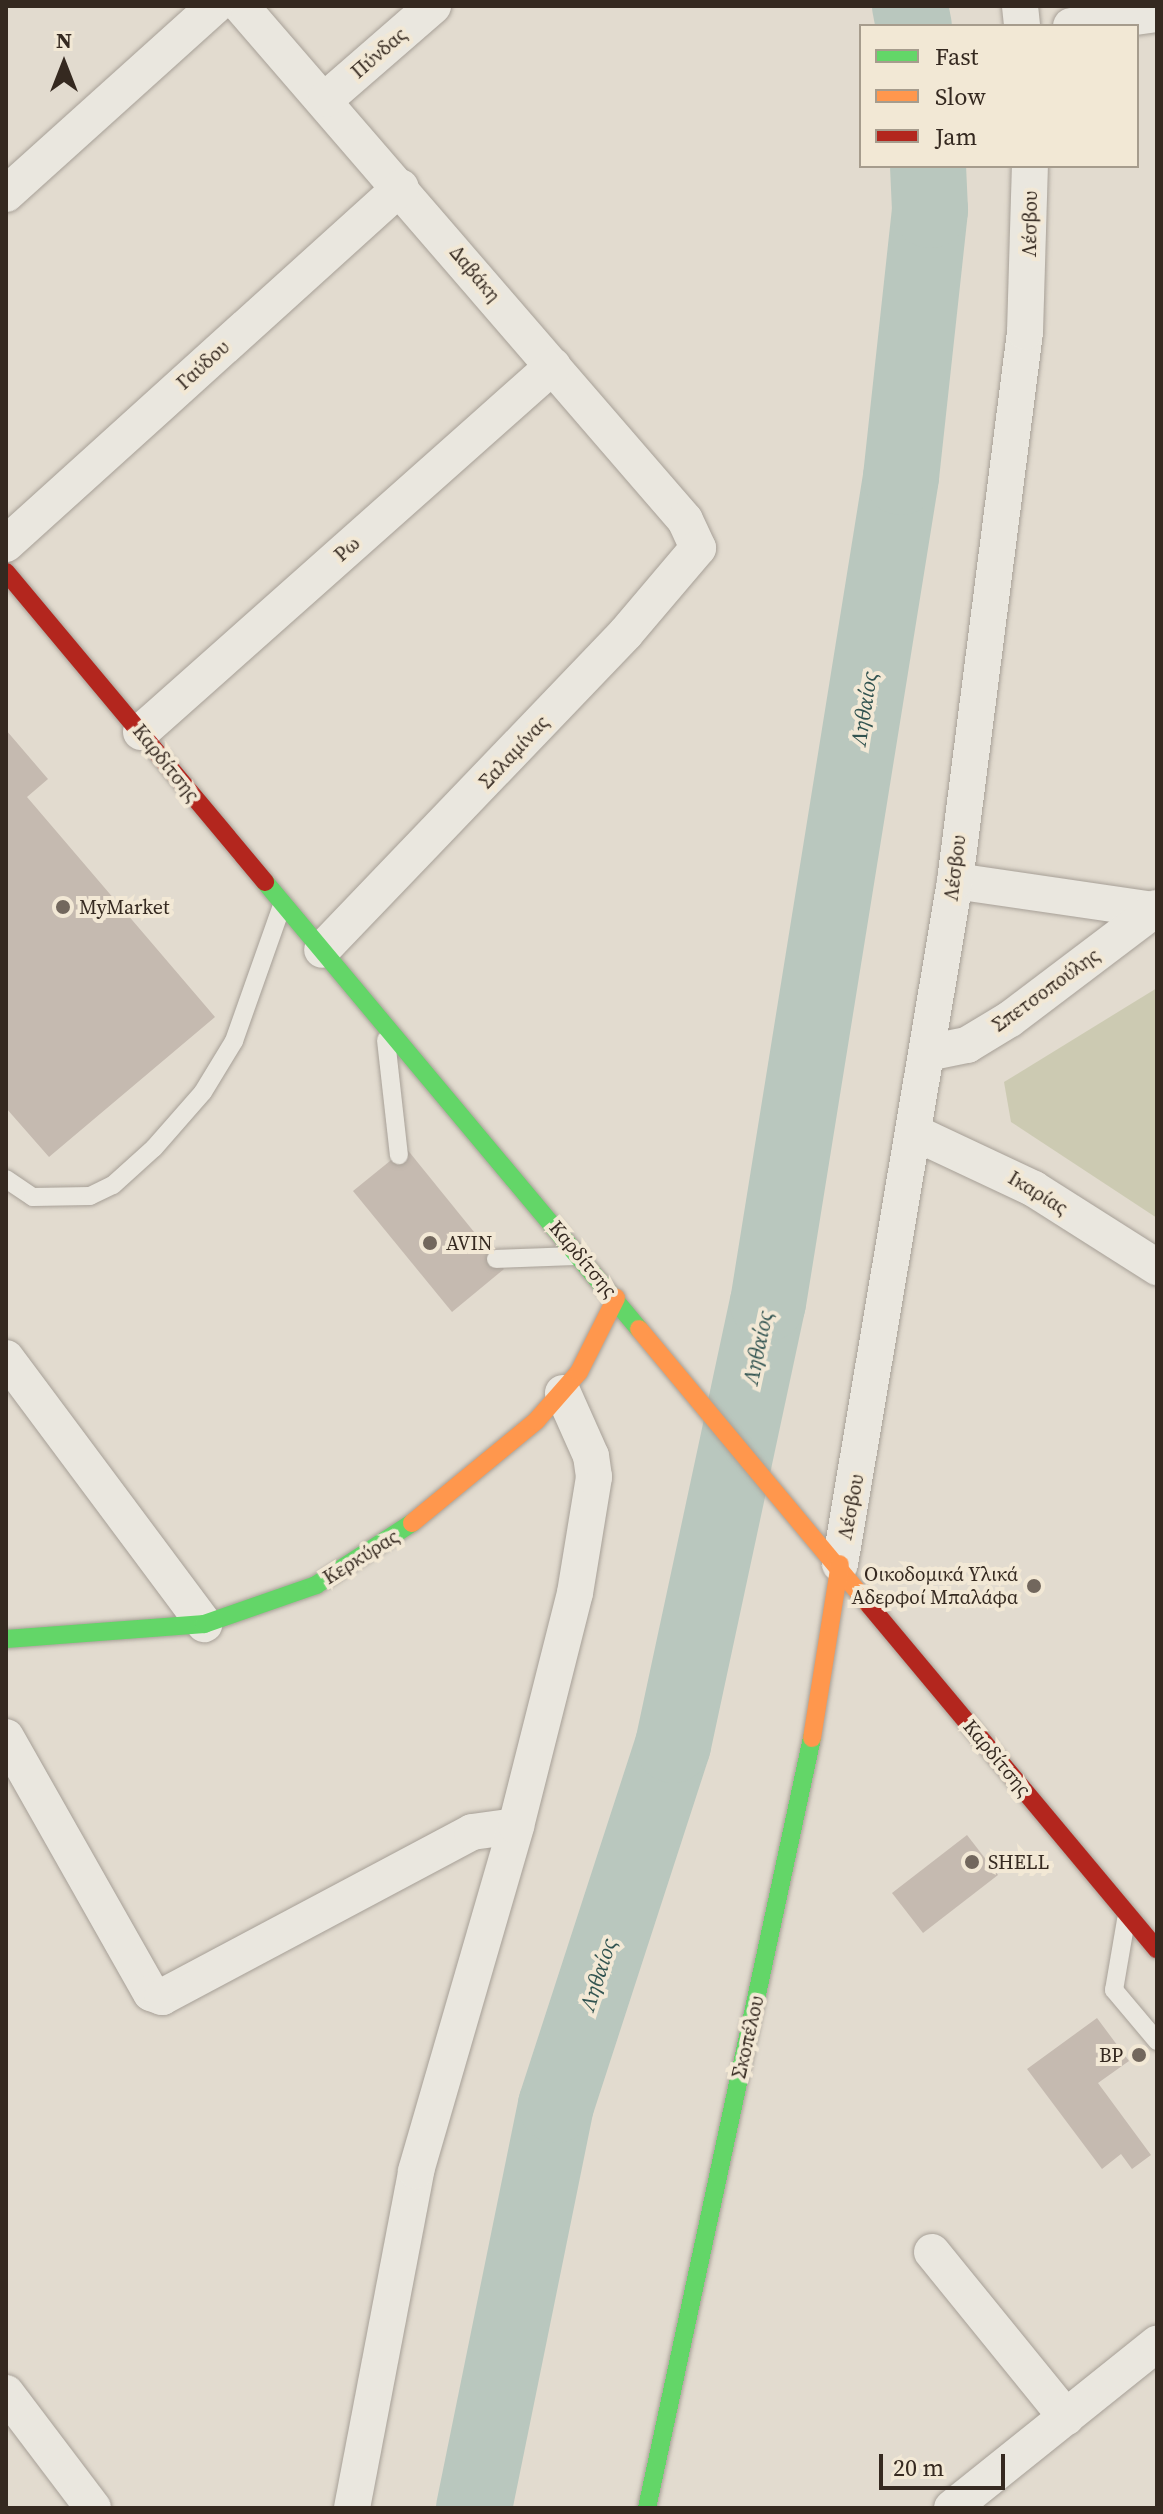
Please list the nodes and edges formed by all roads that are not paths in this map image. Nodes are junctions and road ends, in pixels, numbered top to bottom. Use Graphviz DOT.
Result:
graph roads {
  1 [pos="215,6"];
  2 [pos="241,6"];
  3 [pos="433,6"];
  4 [pos="1157,14"];
  5 [pos="1085,24"];
  6 [pos="326,99"];
  7 [pos="1030,168"];
  8 [pos="401,187"];
  9 [pos="6,194"];
  10 [pos="553,366"];
  11 [pos="6,544"];
  12 [pos="698,548"];
  13 [pos="6,572"];
  14 [pos="141,732"];
  15 [pos="955,881"];
  16 [pos="282,905"];
  17 [pos="1156,909"];
  18 [pos="322,950"];
  19 [pos="384,1025"];
  20 [pos="927,1053"];
  21 [pos="913,1132"];
  22 [pos="399,1155"];
  23 [pos="6,1179"];
  24 [pos="580,1255"];
  25 [pos="496,1259"];
  26 [pos="1157,1267"];
  27 [pos="616,1298"];
  28 [pos="6,1358"];
  29 [pos="563,1393"];
  30 [pos="840,1564"];
  31 [pos="204,1624"];
  32 [pos="6,1639"];
  33 [pos="6,1737"];
  34 [pos="516,1826"];
  35 [pos="1127,1914"];
  36 [pos="1157,1949"];
  37 [pos="1157,2041"];
  38 [pos="932,2252"];
  39 [pos="1157,2344"];
  40 [pos="6,2393"];
  41 [pos="1066,2417"];
  42 [pos="93,2508"];
  43 [pos="352,2508"];
  44 [pos="647,2508"];
  45 [pos="952,2508"];
  1 -- 9 [label="street"];
  2 -- 6 [label="street, Δαβάκη"];
  3 -- 6 [label="street, Πύνδας"];
  4 -- 5 [label="street"];
  6 -- 8 [label="street, Δαβάκη"];
  7 -- 15 [label="street, Λέσβου"];
  8 -- 10 [label="street, Δαβάκη"];
  8 -- 11 [label="street, Γαύδου"];
  10 -- 12 [label="street, Δαβάκη"];
  10 -- 14 [label="street, Ρω"];
  12 -- 18 [label="street, Σαλαμίνας"];
  13 -- 14 [label="main road, Καρδίτσης"];
  14 -- 16 [label="main road, Καρδίτσης"];
  15 -- 17 [label="street"];
  15 -- 20 [label="street, Λέσβου"];
  16 -- 18 [label="main road, Καρδίτσης"];
  16 -- 23 [label="lane"];
  17 -- 20 [label="street, Σπετσοπούλης"];
  18 -- 19 [label="main road, Καρδίτσης"];
  19 -- 22 [label="lane"];
  19 -- 24 [label="main road, Καρδίτσης"];
  20 -- 21 [label="street, Λέσβου"];
  21 -- 26 [label="street, Ικαρίας"];
  21 -- 30 [label="street, Λέσβου"];
  24 -- 25 [label="lane"];
  24 -- 27 [label="main road, Καρδίτσης"];
  27 -- 29 [label="main road, Κερκύρας"];
  27 -- 30 [label="main road, Καρδίτσης"];
  28 -- 31 [label="street"];
  29 -- 31 [label="main road, Κερκύρας"];
  29 -- 34 [label="street"];
  30 -- 35 [label="main road, Καρδίτσης"];
  30 -- 44 [label="main road, Σκοπέλου"];
  31 -- 32 [label="main road, Κερκύρας"];
  33 -- 34 [label="street"];
  34 -- 43 [label="street"];
  35 -- 36 [label="main road, Καρδίτσης"];
  35 -- 37 [label="lane"];
  38 -- 41 [label="street"];
  39 -- 41 [label="street"];
  40 -- 42 [label="street"];
  41 -- 45 [label="street"];
}
